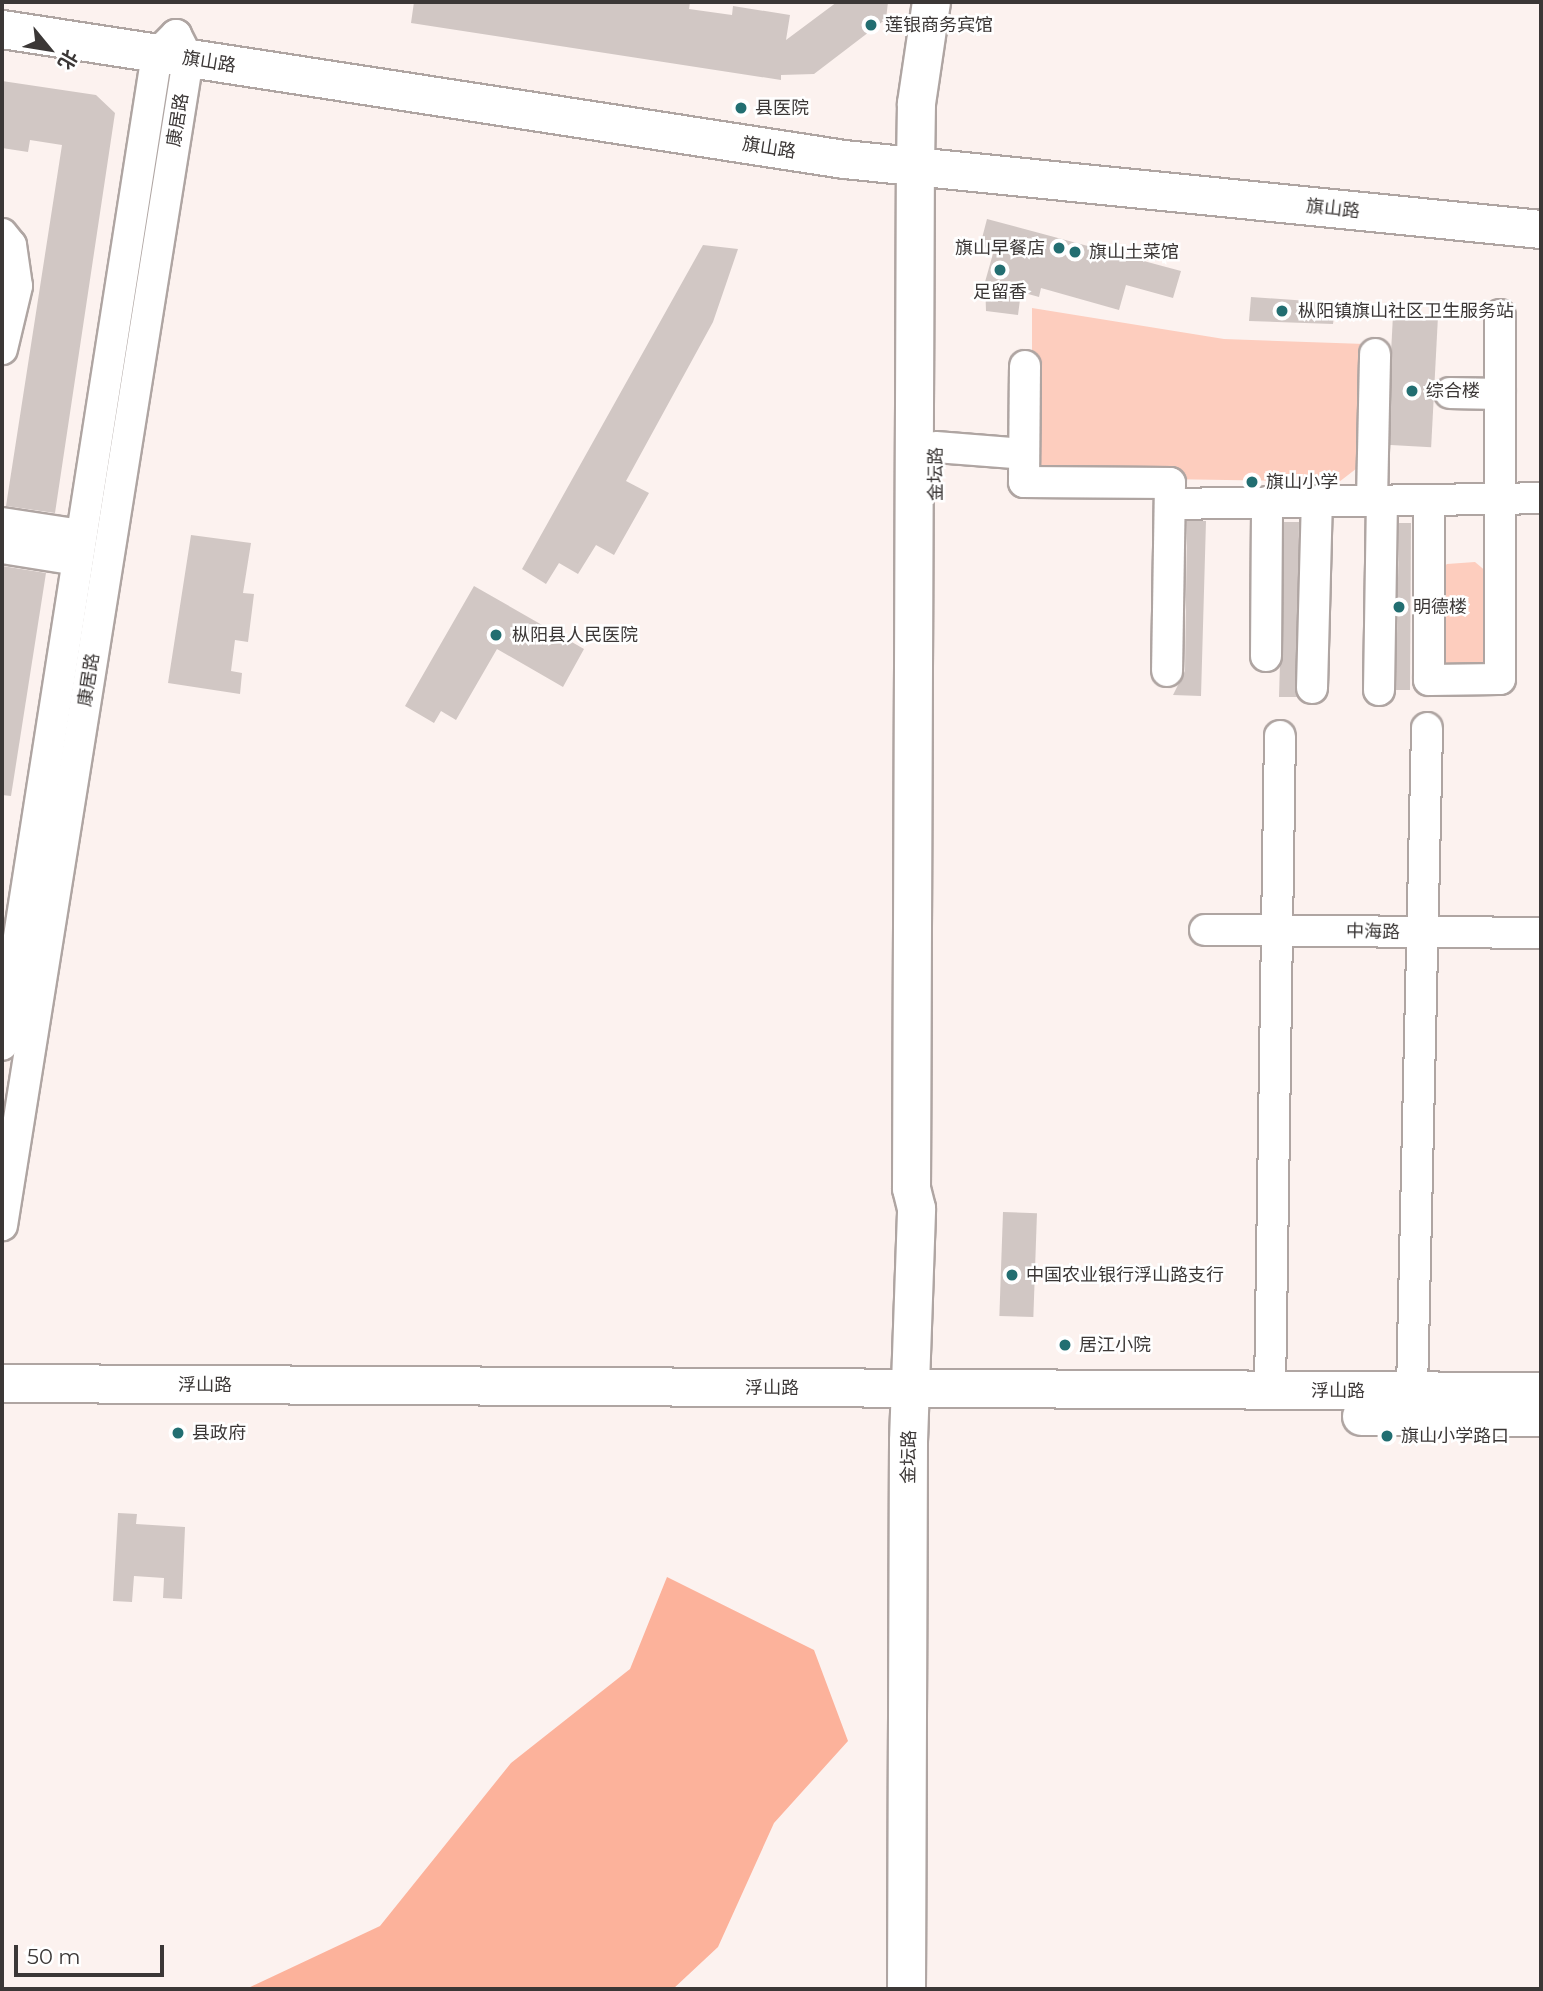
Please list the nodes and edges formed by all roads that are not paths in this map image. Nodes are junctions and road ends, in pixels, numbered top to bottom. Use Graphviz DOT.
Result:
graph roads {
  1 [pos="931,2"];
  2 [pos="955,2"];
  3 [pos="2,8"];
  4 [pos="2,29"];
  5 [pos="174,49"];
  6 [pos="926,158"];
  7 [pos="1541,205"];
  8 [pos="1541,229"];
  9 [pos="2,234"];
  10 [pos="1500,315"];
  11 [pos="2,344"];
  12 [pos="1375,354"];
  13 [pos="1026,366"];
  14 [pos="1450,393"];
  15 [pos="1500,394"];
  16 [pos="936,447"];
  17 [pos="1024,454"];
  18 [pos="1500,498"];
  19 [pos="1541,498"];
  20 [pos="1429,499"];
  21 [pos="1377,500"];
  22 [pos="1317,501"];
  23 [pos="1267,502"];
  24 [pos="1170,504"];
  25 [pos="2,523"];
  26 [pos="79,547"];
  27 [pos="2,548"];
  28 [pos="1266,656"];
  29 [pos="1167,671"];
  30 [pos="1312,688"];
  31 [pos="1380,690"];
  32 [pos="1427,728"];
  33 [pos="1280,737"];
  34 [pos="926,926"];
  35 [pos="1205,930"];
  36 [pos="1277,931"];
  37 [pos="1422,933"];
  38 [pos="1541,933"];
  39 [pos="2,1045"];
  40 [pos="2,1225"];
  41 [pos="2,1383"];
  42 [pos="1270,1391"];
  43 [pos="1412,1391"];
  44 [pos="1541,1391"];
  45 [pos="922,1401"];
  46 [pos="2,1408"];
  47 [pos="1541,1417"];
  48 [pos="906,1989"];
  49 [pos="927,1989"];
  1 -- 6 [label="main road, 金坛路"];
  2 -- 6 [label="main road, 金坛路"];
  3 -- 5 [label="main road, 旗山路"];
  4 -- 5 [label="main road, 旗山路"];
  5 -- 6 [label="main road, 旗山路"];
  5 -- 26 [label="street, 康居路"];
  5 -- 40 [label="street, 康居路"];
  6 -- 7 [label="main road, 旗山路"];
  6 -- 8 [label="main road, 旗山路"];
  6 -- 16 [label="main road, 金坛路"];
  6 -- 34 [label="main road, 金坛路"];
  9 -- 11 [label="street"];
  10 -- 15 [label="street"];
  12 -- 21 [label="street"];
  13 -- 17 [label="street"];
  14 -- 15 [label="street"];
  15 -- 18 [label="street"];
  16 -- 17 [label="street"];
  16 -- 34 [label="main road, 金坛路"];
  17 -- 24 [label="street"];
  18 -- 19 [label="street"];
  18 -- 20 [label="street"];
  18 -- 20 [label="street"];
  20 -- 21 [label="street"];
  21 -- 22 [label="street"];
  21 -- 31 [label="street"];
  22 -- 23 [label="street"];
  22 -- 30 [label="street"];
  23 -- 24 [label="street"];
  23 -- 28 [label="street"];
  24 -- 29 [label="street"];
  25 -- 26 [label="street"];
  26 -- 27 [label="street"];
  26 -- 39 [label="street, 康居路"];
  32 -- 37 [label="street"];
  33 -- 36 [label="street"];
  34 -- 45 [label="main road, 金坛路"];
  35 -- 36 [label="street, 中海路"];
  36 -- 37 [label="street, 中海路"];
  36 -- 42 [label="street"];
  37 -- 38 [label="street, 中海路"];
  37 -- 43 [label="street"];
  41 -- 45 [label="main road, 浮山路"];
  42 -- 43 [label="main road, 浮山路"];
  42 -- 45 [label="main road, 浮山路"];
  43 -- 44 [label="main road, 浮山路"];
  45 -- 46 [label="main road, 浮山路"];
  45 -- 47 [label="main road, 浮山路"];
  45 -- 48 [label="main road, 金坛路"];
  45 -- 49 [label="main road, 金坛路"];
}
